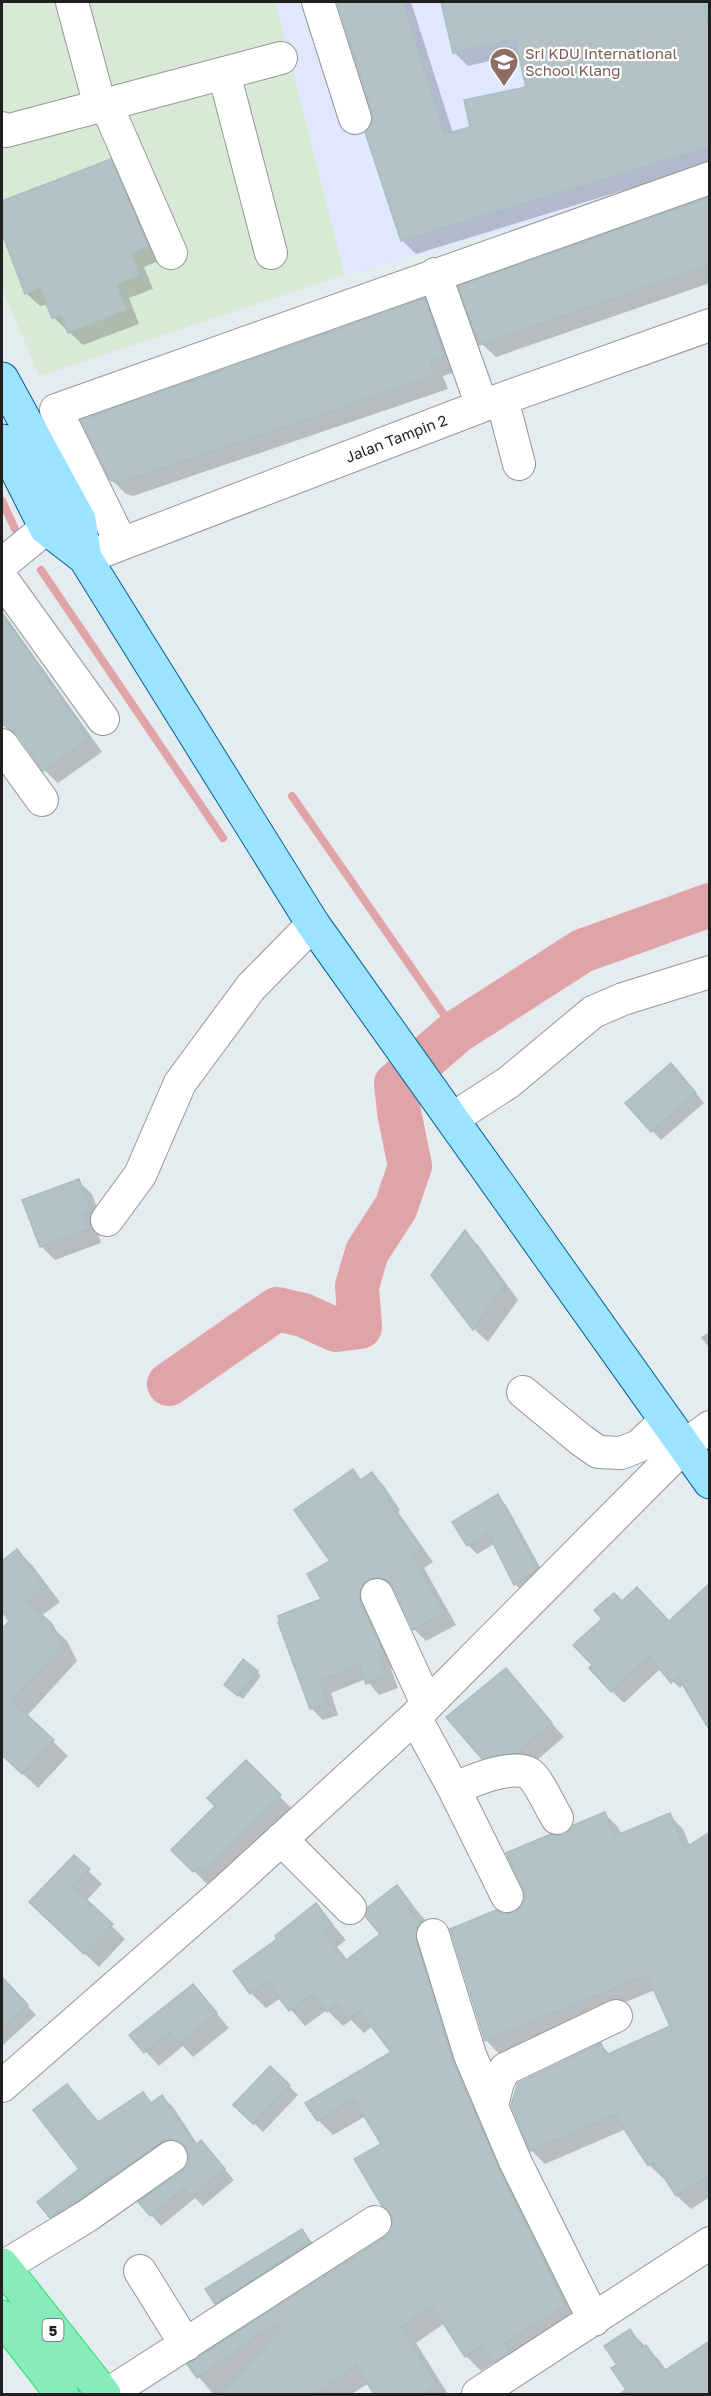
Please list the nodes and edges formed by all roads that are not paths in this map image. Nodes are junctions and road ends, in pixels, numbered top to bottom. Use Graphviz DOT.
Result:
graph roads {
  1 [pos="72,2"];
  2 [pos="318,2"];
  3 [pos="280,58"];
  4 [pos="225,73"];
  5 [pos="103,105"];
  6 [pos="355,118"];
  7 [pos="2,128"];
  8 [pos="710,178"];
  9 [pos="171,253"];
  10 [pos="271,253"];
  11 [pos="435,274"];
  12 [pos="710,325"];
  13 [pos="2,379"];
  14 [pos="492,402"];
  15 [pos="2,441"];
  16 [pos="519,464"];
  17 [pos="46,528"];
  18 [pos="121,543"];
  19 [pos="85,558"];
  20 [pos="2,562"];
  21 [pos="2,579"];
  22 [pos="103,719"];
  23 [pos="2,745"];
  24 [pos="42,800"];
  25 [pos="313,924"];
  26 [pos="710,972"];
  27 [pos="445,1108"];
  28 [pos="107,1220"];
  29 [pos="523,1392"];
  30 [pos="687,1431"];
  31 [pos="710,1482"];
  32 [pos="377,1596"];
  33 [pos="421,1710"];
  34 [pos="454,1789"];
  35 [pos="557,1818"];
  36 [pos="281,1839"];
  37 [pos="507,1896"];
  38 [pos="350,1908"];
  39 [pos="433,1935"];
  40 [pos="615,2016"];
  41 [pos="2,2086"];
  42 [pos="492,2105"];
  43 [pos="171,2157"];
  44 [pos="375,2222"];
  45 [pos="710,2243"];
  46 [pos="2,2266"];
  47 [pos="140,2271"];
  48 [pos="2,2317"];
  49 [pos="594,2320"];
  50 [pos="186,2345"];
  51 [pos="62,2394"];
  52 [pos="106,2394"];
  53 [pos="478,2394"];
  1 -- 5 [label="street"];
  2 -- 6 [label="street"];
  3 -- 4 [label="street"];
  4 -- 5 [label="street"];
  4 -- 10 [label="street"];
  5 -- 7 [label="street"];
  5 -- 9 [label="street"];
  8 -- 11 [label="street"];
  11 -- 14 [label="street"];
  11 -- 18 [label="street"];
  12 -- 14 [label="street, Jalan Tampin 2"];
  13 -- 19 [label="main road"];
  14 -- 16 [label="street"];
  14 -- 18 [label="street, Jalan Tampin 2"];
  15 -- 17 [label="main road"];
  17 -- 19 [label="main road"];
  17 -- 20 [label="street"];
  18 -- 19 [label="street, Jalan Tampin 2"];
  19 -- 25 [label="main road"];
  21 -- 22 [label="street"];
  23 -- 24 [label="street"];
  25 -- 27 [label="main road"];
  25 -- 28 [label="street"];
  26 -- 27 [label="street"];
  27 -- 30 [label="main road"];
  29 -- 30 [label="street"];
  30 -- 31 [label="main road"];
  30 -- 33 [label="street"];
  32 -- 33 [label="street"];
  33 -- 34 [label="street"];
  33 -- 36 [label="street"];
  34 -- 35 [label="street"];
  34 -- 37 [label="street"];
  36 -- 38 [label="street"];
  36 -- 41 [label="street"];
  39 -- 42 [label="street"];
  40 -- 42 [label="street"];
  42 -- 49 [label="street"];
  43 -- 46 [label="street"];
  44 -- 50 [label="street"];
  45 -- 49 [label="street"];
  46 -- 52 [label="highway, 5"];
  47 -- 50 [label="street"];
  48 -- 51 [label="highway, 5"];
  49 -- 53 [label="street"];
  50 -- 52 [label="street"];
}
